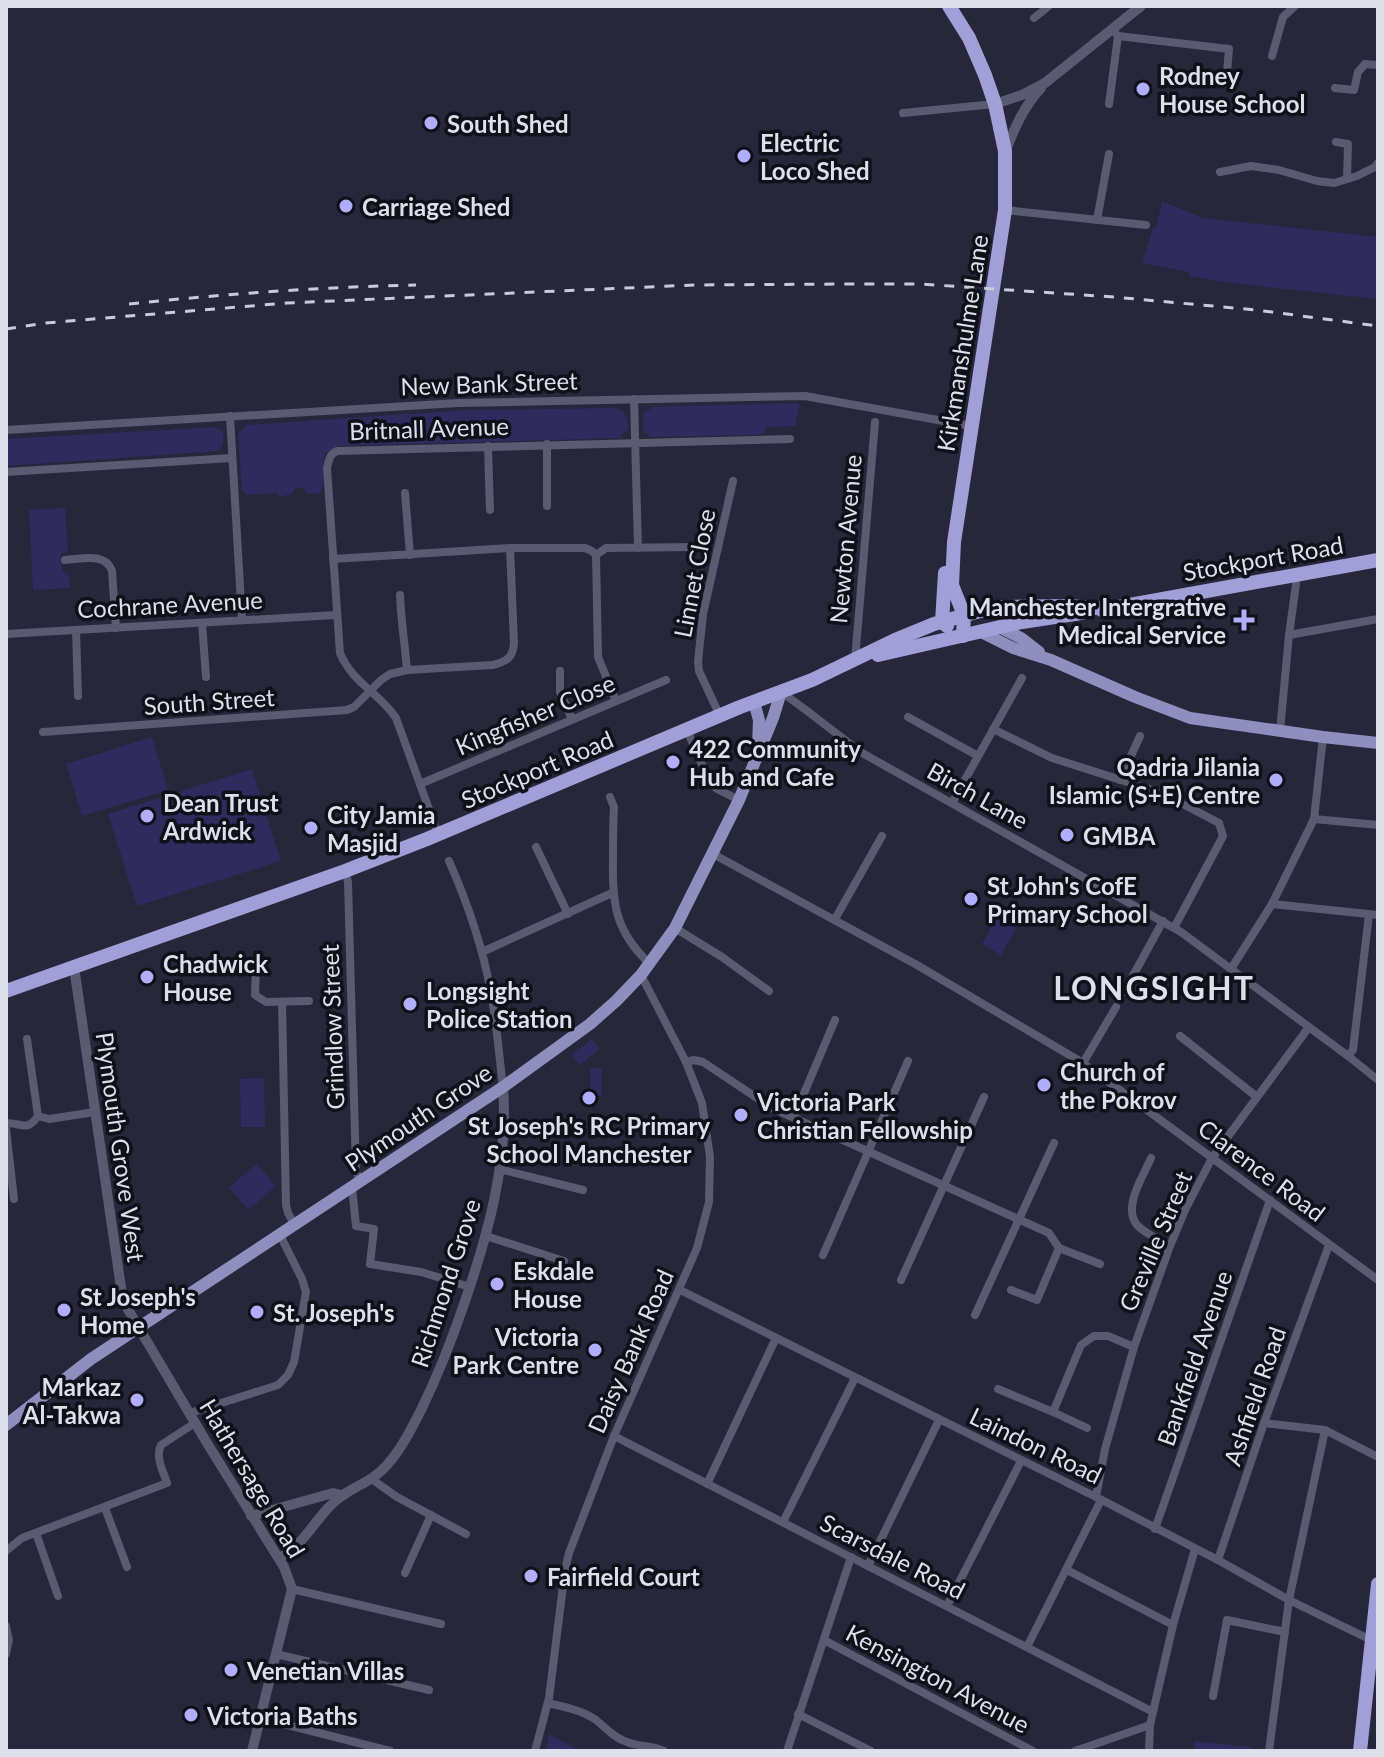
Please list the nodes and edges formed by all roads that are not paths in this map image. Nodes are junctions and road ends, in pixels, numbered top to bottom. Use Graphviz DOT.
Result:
graph roads {
  1 [pos="949,6"];
  2 [pos="1049,6"];
  3 [pos="1141,6"];
  4 [pos="1295,6"];
  5 [pos="1034,18"];
  6 [pos="1116,33"];
  7 [pos="1272,56"];
  8 [pos="1378,65"];
  9 [pos="1045,83"];
  10 [pos="1226,84"];
  11 [pos="1335,88"];
  12 [pos="995,104"];
  13 [pos="1109,104"];
  14 [pos="903,113"];
  15 [pos="1336,142"];
  16 [pos="1005,151"];
  17 [pos="1109,154"];
  18 [pos="1378,163"];
  19 [pos="1220,172"];
  20 [pos="1347,179"];
  21 [pos="1005,210"];
  22 [pos="1097,220"];
  23 [pos="1146,225"];
  24 [pos="634,399"];
  25 [pos="230,416"];
  26 [pos="875,422"];
  27 [pos="971,426"];
  28 [pos="6,430"];
  29 [pos="790,439"];
  30 [pos="635,443"];
  31 [pos="547,444"];
  32 [pos="488,446"];
  33 [pos="232,458"];
  34 [pos="6,472"];
  35 [pos="733,481"];
  36 [pos="405,493"];
  37 [pos="547,506"];
  38 [pos="490,510"];
  39 [pos="954,542"];
  40 [pos="697,547"];
  41 [pos="510,548"];
  42 [pos="638,548"];
  43 [pos="410,555"];
  44 [pos="596,555"];
  45 [pos="333,559"];
  46 [pos="65,560"];
  47 [pos="1378,560"];
  48 [pos="1295,574"];
  49 [pos="400,595"];
  50 [pos="1109,609"];
  51 [pos="980,611"];
  52 [pos="336,615"];
  53 [pos="964,615"];
  54 [pos="1378,619"];
  55 [pos="242,620"];
  56 [pos="942,622"];
  57 [pos="202,623"];
  58 [pos="999,627"];
  59 [pos="116,628"];
  60 [pos="76,630"];
  61 [pos="981,632"];
  62 [pos="6,634"];
  63 [pos="1289,635"];
  64 [pos="962,636"];
  65 [pos="855,660"];
  66 [pos="1051,660"];
  67 [pos="407,670"];
  68 [pos="560,671"];
  69 [pos="206,677"];
  70 [pos="1022,678"];
  71 [pos="666,680"];
  72 [pos="370,691"];
  73 [pos="781,692"];
  74 [pos="78,696"];
  75 [pos="616,701"];
  76 [pos="754,702"];
  77 [pos="720,716"];
  78 [pos="908,717"];
  79 [pos="572,719"];
  80 [pos="993,729"];
  81 [pos="687,730"];
  82 [pos="1280,731"];
  83 [pos="43,732"];
  84 [pos="1140,736"];
  85 [pos="1323,737"];
  86 [pos="1378,743"];
  87 [pos="757,756"];
  88 [pos="978,756"];
  89 [pos="1120,780"];
  90 [pos="420,784"];
  91 [pos="610,797"];
  92 [pos="739,800"];
  93 [pos="952,803"];
  94 [pos="1314,819"];
  95 [pos="1378,825"];
  96 [pos="439,835"];
  97 [pos="882,836"];
  98 [pos="536,847"];
  99 [pos="713,854"];
  100 [pos="449,861"];
  101 [pos="345,871"];
  102 [pos="612,893"];
  103 [pos="1272,904"];
  104 [pos="568,914"];
  105 [pos="1373,915"];
  106 [pos="835,919"];
  107 [pos="1163,921"];
  108 [pos="675,928"];
  109 [pos="1174,928"];
  110 [pos="482,952"];
  111 [pos="256,963"];
  112 [pos="649,963"];
  113 [pos="74,967"];
  114 [pos="1231,969"];
  115 [pos="641,975"];
  116 [pos="6,991"];
  117 [pos="769,991"];
  118 [pos="1124,992"];
  119 [pos="309,1001"];
  120 [pos="282,1002"];
  121 [pos="1116,1007"];
  122 [pos="835,1020"];
  123 [pos="1309,1027"];
  124 [pos="1180,1036"];
  125 [pos="27,1039"];
  126 [pos="1348,1056"];
  127 [pos="908,1061"];
  128 [pos="686,1062"];
  129 [pos="1083,1063"];
  130 [pos="1378,1080"];
  131 [pos="503,1087"];
  132 [pos="984,1097"];
  133 [pos="1257,1097"];
  134 [pos="95,1112"];
  135 [pos="38,1116"];
  136 [pos="794,1117"];
  137 [pos="6,1126"];
  138 [pos="1054,1143"];
  139 [pos="868,1150"];
  140 [pos="1151,1158"];
  141 [pos="1212,1158"];
  142 [pos="499,1169"];
  143 [pos="356,1184"];
  144 [pos="944,1186"];
  145 [pos="583,1190"];
  146 [pos="14,1199"];
  147 [pos="1270,1200"];
  148 [pos="1018,1220"];
  149 [pos="295,1225"];
  150 [pos="280,1235"];
  151 [pos="486,1236"];
  152 [pos="1329,1245"];
  153 [pos="1170,1246"];
  154 [pos="1059,1248"];
  155 [pos="823,1255"];
  156 [pos="564,1261"];
  157 [pos="1100,1264"];
  158 [pos="901,1280"];
  159 [pos="1378,1280"];
  160 [pos="470,1287"];
  161 [pos="680,1290"];
  162 [pos="1011,1290"];
  163 [pos="975,1315"];
  164 [pos="139,1329"];
  165 [pos="776,1338"];
  166 [pos="1134,1347"];
  167 [pos="855,1378"];
  168 [pos="998,1389"];
  169 [pos="1053,1412"];
  170 [pos="193,1418"];
  171 [pos="939,1420"];
  172 [pos="1264,1423"];
  173 [pos="6,1425"];
  174 [pos="1087,1428"];
  175 [pos="1325,1430"];
  176 [pos="614,1436"];
  177 [pos="1378,1457"];
  178 [pos="1021,1461"];
  179 [pos="373,1480"];
  180 [pos="707,1484"];
  181 [pos="341,1495"];
  182 [pos="1099,1499"];
  183 [pos="105,1508"];
  184 [pos="431,1515"];
  185 [pos="251,1516"];
  186 [pos="783,1522"];
  187 [pos="1155,1529"];
  188 [pos="36,1533"];
  189 [pos="466,1534"];
  190 [pos="1195,1549"];
  191 [pos="6,1551"];
  192 [pos="851,1557"];
  193 [pos="279,1558"];
  194 [pos="1218,1560"];
  195 [pos="868,1566"];
  196 [pos="127,1567"];
  197 [pos="1067,1570"];
  198 [pos="405,1573"];
  199 [pos="1378,1584"];
  200 [pos="292,1589"];
  201 [pos="58,1596"];
  202 [pos="1289,1600"];
  203 [pos="947,1606"];
  204 [pos="441,1624"];
  205 [pos="1173,1625"];
  206 [pos="6,1626"];
  207 [pos="1285,1632"];
  208 [pos="824,1640"];
  209 [pos="1371,1640"];
  210 [pos="1027,1647"];
  211 [pos="6,1654"];
  212 [pos="276,1654"];
  213 [pos="429,1690"];
  214 [pos="1213,1696"];
  215 [pos="548,1703"];
  216 [pos="1153,1712"];
  217 [pos="798,1714"];
  218 [pos="260,1718"];
  219 [pos="1150,1725"];
  220 [pos="252,1751"];
  221 [pos="390,1751"];
  222 [pos="535,1751"];
  223 [pos="664,1751"];
  224 [pos="787,1751"];
  225 [pos="871,1751"];
  226 [pos="1033,1751"];
  227 [pos="1075,1751"];
  228 [pos="1149,1751"];
  229 [pos="1269,1751"];
  230 [pos="1360,1751"];
  1 -- 12 [label="highway"];
  2 -- 5 [label="street"];
  3 -- 6 [label="street, Kirkmanshulme Lane"];
  4 -- 7 [label="street"];
  6 -- 9 [label="street, Kirkmanshulme Lane"];
  6 -- 10 [label="street"];
  6 -- 13 [label="street"];
  8 -- 11 [label="street"];
  9 -- 12 [label="street, Kirkmanshulme Lane"];
  9 -- 16 [label="street, Kirkmanshulme Lane"];
  12 -- 14 [label="street"];
  12 -- 16 [label="highway, Kirkmanshulme Lane"];
  15 -- 20 [label="street"];
  16 -- 21 [label="highway, Kirkmanshulme Lane"];
  17 -- 22 [label="street"];
  18 -- 20 [label="street"];
  19 -- 20 [label="street"];
  21 -- 22 [label="street"];
  21 -- 27 [label="highway, Kirkmanshulme Lane"];
  22 -- 23 [label="street"];
  24 -- 25 [label="street, New Bank Street"];
  24 -- 27 [label="street, New Bank Street"];
  24 -- 30 [label="street"];
  25 -- 28 [label="street, New Bank Street"];
  25 -- 33 [label="street"];
  26 -- 65 [label="street, Newton Avenue"];
  27 -- 39 [label="highway, Kirkmanshulme Lane"];
  29 -- 30 [label="street, Britnall Avenue"];
  30 -- 31 [label="street, Britnall Avenue"];
  30 -- 42 [label="street"];
  31 -- 32 [label="street, Britnall Avenue"];
  31 -- 37 [label="street"];
  32 -- 38 [label="street"];
  32 -- 45 [label="street, Britnall Avenue"];
  33 -- 34 [label="street"];
  33 -- 55 [label="street"];
  35 -- 77 [label="street, Linnet Close"];
  36 -- 43 [label="street"];
  39 -- 51 [label="highway"];
  39 -- 53 [label="highway"];
  39 -- 56 [label="highway"];
  40 -- 42 [label="street"];
  41 -- 43 [label="street"];
  41 -- 44 [label="street"];
  41 -- 67 [label="street"];
  42 -- 44 [label="street"];
  43 -- 45 [label="street"];
  44 -- 75 [label="street"];
  45 -- 52 [label="street, Britnall Avenue"];
  46 -- 59 [label="street"];
  47 -- 48 [label="highway, Stockport Road"];
  48 -- 50 [label="highway, Stockport Road"];
  48 -- 63 [label="street"];
  49 -- 67 [label="street"];
  50 -- 51 [label="highway, Stockport Road"];
  50 -- 58 [label="highway, Stockport Road"];
  51 -- 53 [label="highway, Stockport Road"];
  51 -- 58 [label="highway"];
  52 -- 55 [label="street, Cochrane Avenue"];
  52 -- 72 [label="street, Britnall Avenue"];
  53 -- 56 [label="highway, Stockport Road"];
  53 -- 64 [label="highway"];
  54 -- 63 [label="street"];
  55 -- 57 [label="street, Cochrane Avenue"];
  56 -- 64 [label="highway"];
  56 -- 65 [label="highway, Stockport Road"];
  57 -- 59 [label="street, Cochrane Avenue"];
  57 -- 69 [label="street"];
  58 -- 61 [label="highway, Stockport Road"];
  58 -- 66 [label="main road"];
  59 -- 60 [label="street, Cochrane Avenue"];
  60 -- 62 [label="street, Cochrane Avenue"];
  60 -- 74 [label="street"];
  61 -- 64 [label="highway, Stockport Road"];
  61 -- 66 [label="main road"];
  63 -- 82 [label="street"];
  64 -- 65 [label="highway, Stockport Road"];
  65 -- 73 [label="highway, Stockport Road"];
  66 -- 82 [label="main road"];
  67 -- 72 [label="street, South Street"];
  68 -- 79 [label="street"];
  70 -- 80 [label="street"];
  71 -- 75 [label="street, Kingfisher Close"];
  72 -- 83 [label="street, South Street"];
  72 -- 90 [label="street, Britnall Avenue"];
  73 -- 76 [label="highway, Stockport Road"];
  73 -- 87 [label="main road, Plymouth Grove"];
  73 -- 93 [label="street, Birch Lane"];
  75 -- 79 [label="street, Kingfisher Close"];
  76 -- 77 [label="highway, Stockport Road"];
  76 -- 87 [label="main road, Plymouth Grove"];
  77 -- 81 [label="highway, Stockport Road"];
  78 -- 88 [label="street"];
  79 -- 90 [label="street, Kingfisher Close"];
  80 -- 88 [label="street"];
  80 -- 89 [label="street"];
  81 -- 92 [label="street"];
  81 -- 96 [label="highway, Stockport Road"];
  82 -- 85 [label="main road"];
  84 -- 89 [label="street"];
  85 -- 86 [label="main road"];
  85 -- 94 [label="street"];
  87 -- 92 [label="main road, Plymouth Grove"];
  88 -- 93 [label="street"];
  89 -- 109 [label="street"];
  90 -- 96 [label="street, Britnall Avenue"];
  91 -- 102 [label="street"];
  92 -- 99 [label="main road, Plymouth Grove"];
  93 -- 107 [label="street, Birch Lane"];
  94 -- 95 [label="street"];
  94 -- 103 [label="street"];
  96 -- 101 [label="highway, Stockport Road"];
  97 -- 106 [label="street"];
  98 -- 104 [label="street"];
  99 -- 106 [label="street, Clarence Road"];
  99 -- 108 [label="main road, Plymouth Grove"];
  100 -- 110 [label="street, Richmond Grove"];
  101 -- 113 [label="highway, Stockport Road"];
  101 -- 143 [label="street, Grindlow Street"];
  102 -- 104 [label="street"];
  102 -- 112 [label="street"];
  103 -- 105 [label="street"];
  103 -- 114 [label="street"];
  104 -- 110 [label="street"];
  105 -- 126 [label="street"];
  106 -- 129 [label="street, Clarence Road"];
  107 -- 109 [label="street, Birch Lane"];
  107 -- 118 [label="street"];
  108 -- 112 [label="main road, Plymouth Grove"];
  108 -- 117 [label="street"];
  109 -- 114 [label="street, Birch Lane"];
  110 -- 131 [label="street, Richmond Grove"];
  111 -- 120 [label="street"];
  112 -- 115 [label="main road, Plymouth Grove"];
  113 -- 116 [label="highway, Stockport Road"];
  113 -- 134 [label="street, Plymouth Grove West"];
  114 -- 123 [label="street, Birch Lane"];
  115 -- 128 [label="street, Daisy Bank Road"];
  115 -- 131 [label="main road, Plymouth Grove"];
  119 -- 120 [label="street"];
  120 -- 149 [label="street"];
  121 -- 129 [label="street"];
  122 -- 136 [label="street"];
  123 -- 126 [label="street, Birch Lane"];
  123 -- 133 [label="street, Greville Street"];
  124 -- 133 [label="street"];
  125 -- 135 [label="street"];
  126 -- 130 [label="street, Birch Lane"];
  127 -- 139 [label="street"];
  128 -- 136 [label="street"];
  128 -- 161 [label="street, Daisy Bank Road"];
  129 -- 141 [label="street, Clarence Road"];
  131 -- 142 [label="street, Richmond Grove"];
  131 -- 143 [label="main road, Plymouth Grove"];
  132 -- 144 [label="street"];
  133 -- 141 [label="street, Greville Street"];
  134 -- 135 [label="street"];
  134 -- 164 [label="street, Plymouth Grove West"];
  135 -- 137 [label="street"];
  136 -- 139 [label="street"];
  137 -- 146 [label="street"];
  138 -- 148 [label="street"];
  139 -- 144 [label="street"];
  139 -- 155 [label="street"];
  140 -- 153 [label="street"];
  141 -- 147 [label="street, Clarence Road"];
  141 -- 153 [label="street, Greville Street"];
  142 -- 145 [label="street"];
  142 -- 151 [label="street, Richmond Grove"];
  143 -- 149 [label="main road, Plymouth Grove"];
  143 -- 160 [label="street, Grindlow Street"];
  144 -- 148 [label="street"];
  144 -- 158 [label="street"];
  147 -- 152 [label="street, Clarence Road"];
  147 -- 187 [label="street, Bankfield Avenue"];
  148 -- 154 [label="street"];
  148 -- 163 [label="street"];
  149 -- 150 [label="main road, Plymouth Grove"];
  150 -- 164 [label="main road, Plymouth Grove"];
  150 -- 170 [label="street"];
  151 -- 156 [label="street"];
  151 -- 160 [label="street, Richmond Grove"];
  152 -- 159 [label="street, Clarence Road"];
  152 -- 172 [label="street, Ashfield Road"];
  153 -- 166 [label="street, Greville Street"];
  154 -- 157 [label="street"];
  154 -- 162 [label="street"];
  160 -- 179 [label="street, Richmond Grove"];
  161 -- 165 [label="street, Laindon Road"];
  161 -- 176 [label="street, Daisy Bank Road"];
  164 -- 170 [label="street, Hathersage Road"];
  164 -- 173 [label="main road, Plymouth Grove"];
  165 -- 167 [label="street, Laindon Road"];
  165 -- 180 [label="street"];
  166 -- 169 [label="street"];
  166 -- 182 [label="street, Greville Street"];
  167 -- 171 [label="street, Laindon Road"];
  167 -- 186 [label="street"];
  168 -- 169 [label="street"];
  169 -- 174 [label="street"];
  170 -- 183 [label="street"];
  170 -- 185 [label="street, Hathersage Road"];
  171 -- 178 [label="street, Laindon Road"];
  171 -- 195 [label="street"];
  172 -- 175 [label="street"];
  172 -- 194 [label="street, Ashfield Road"];
  175 -- 177 [label="street"];
  175 -- 202 [label="street"];
  176 -- 180 [label="street, Scarsdale Road"];
  176 -- 215 [label="street, Daisy Bank Road"];
  178 -- 182 [label="street, Laindon Road"];
  178 -- 203 [label="street"];
  179 -- 181 [label="street, Richmond Grove"];
  179 -- 184 [label="street"];
  180 -- 186 [label="street, Scarsdale Road"];
  181 -- 185 [label="street, Richmond Grove"];
  181 -- 193 [label="street, Richmond Grove"];
  182 -- 187 [label="street, Laindon Road"];
  182 -- 197 [label="street, Greville Street"];
  183 -- 188 [label="street"];
  183 -- 196 [label="street"];
  184 -- 189 [label="street"];
  184 -- 198 [label="street"];
  185 -- 193 [label="street, Hathersage Road"];
  186 -- 192 [label="street, Scarsdale Road"];
  187 -- 190 [label="street, Laindon Road"];
  188 -- 191 [label="street"];
  188 -- 201 [label="street"];
  190 -- 194 [label="street, Laindon Road"];
  190 -- 205 [label="street"];
  192 -- 195 [label="street, Scarsdale Road"];
  192 -- 208 [label="street"];
  193 -- 200 [label="street, Hathersage Road"];
  194 -- 202 [label="street, Laindon Road"];
  195 -- 203 [label="street, Scarsdale Road"];
  197 -- 205 [label="street"];
  197 -- 210 [label="street, Greville Street"];
  199 -- 209 [label="highway"];
  200 -- 204 [label="street"];
  200 -- 212 [label="street, Hathersage Road"];
  202 -- 207 [label="street"];
  202 -- 209 [label="street, Laindon Road"];
  203 -- 210 [label="street, Scarsdale Road"];
  205 -- 216 [label="street"];
  206 -- 211 [label="street"];
  207 -- 214 [label="street"];
  207 -- 229 [label="street"];
  208 -- 217 [label="street"];
  208 -- 226 [label="street, Kensington Avenue"];
  209 -- 230 [label="highway"];
  210 -- 216 [label="street, Scarsdale Road"];
  212 -- 213 [label="street"];
  212 -- 218 [label="street, Hathersage Road"];
  215 -- 222 [label="street, Daisy Bank Road"];
  215 -- 223 [label="street"];
  216 -- 219 [label="street"];
  217 -- 224 [label="street"];
  217 -- 225 [label="street"];
  218 -- 220 [label="street, Hathersage Road"];
  218 -- 221 [label="street"];
  219 -- 227 [label="street"];
  219 -- 228 [label="street"];
}
